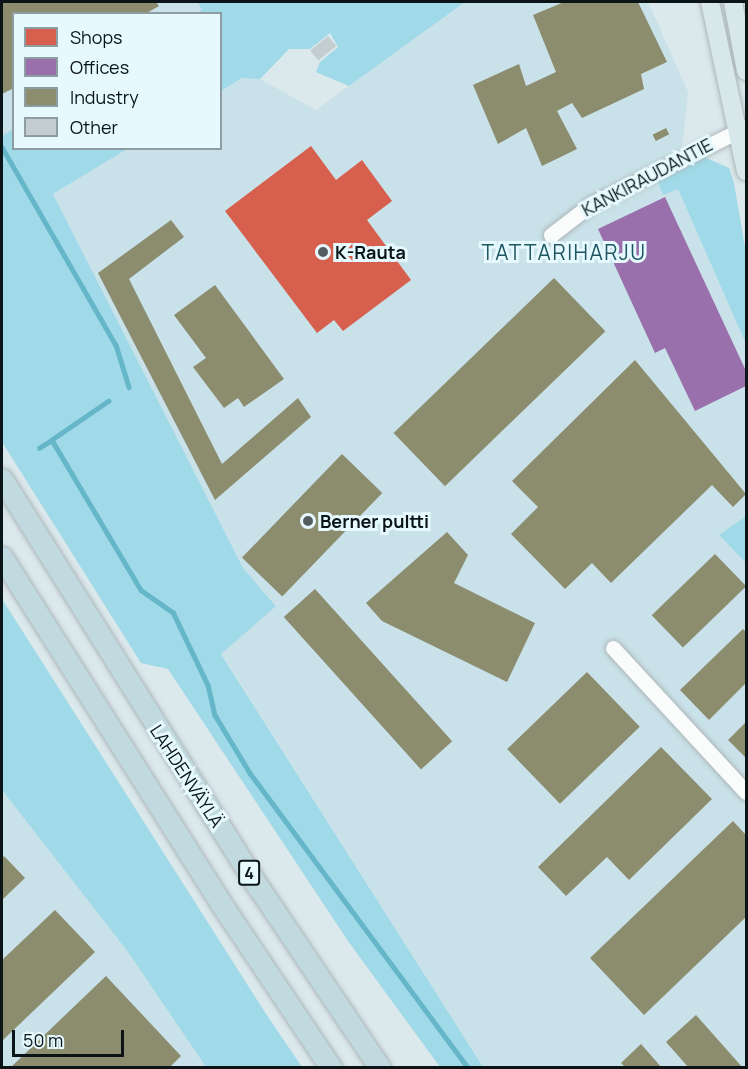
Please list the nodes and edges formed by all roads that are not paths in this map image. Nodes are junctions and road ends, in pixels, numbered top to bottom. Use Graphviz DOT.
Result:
graph roads {
  1 [pos="710,2"];
  2 [pos="733,2"];
  3 [pos="747,71"];
  4 [pos="742,128"];
  5 [pos="747,171"];
  6 [pos="551,235"];
  7 [pos="2,479"];
  8 [pos="2,557"];
  9 [pos="613,648"];
  10 [pos="747,792"];
  11 [pos="331,1068"];
  12 [pos="380,1068"];
  1 -- 4 [label="main road"];
  2 -- 3 [label="main road"];
  4 -- 5 [label="main road"];
  4 -- 6 [label="street, KANKIRAUDANTIE"];
  7 -- 12 [label="highway, LAHDENVÄYLÄ / 4"];
  8 -- 11 [label="highway, 4"];
  9 -- 10 [label="street"];
}
